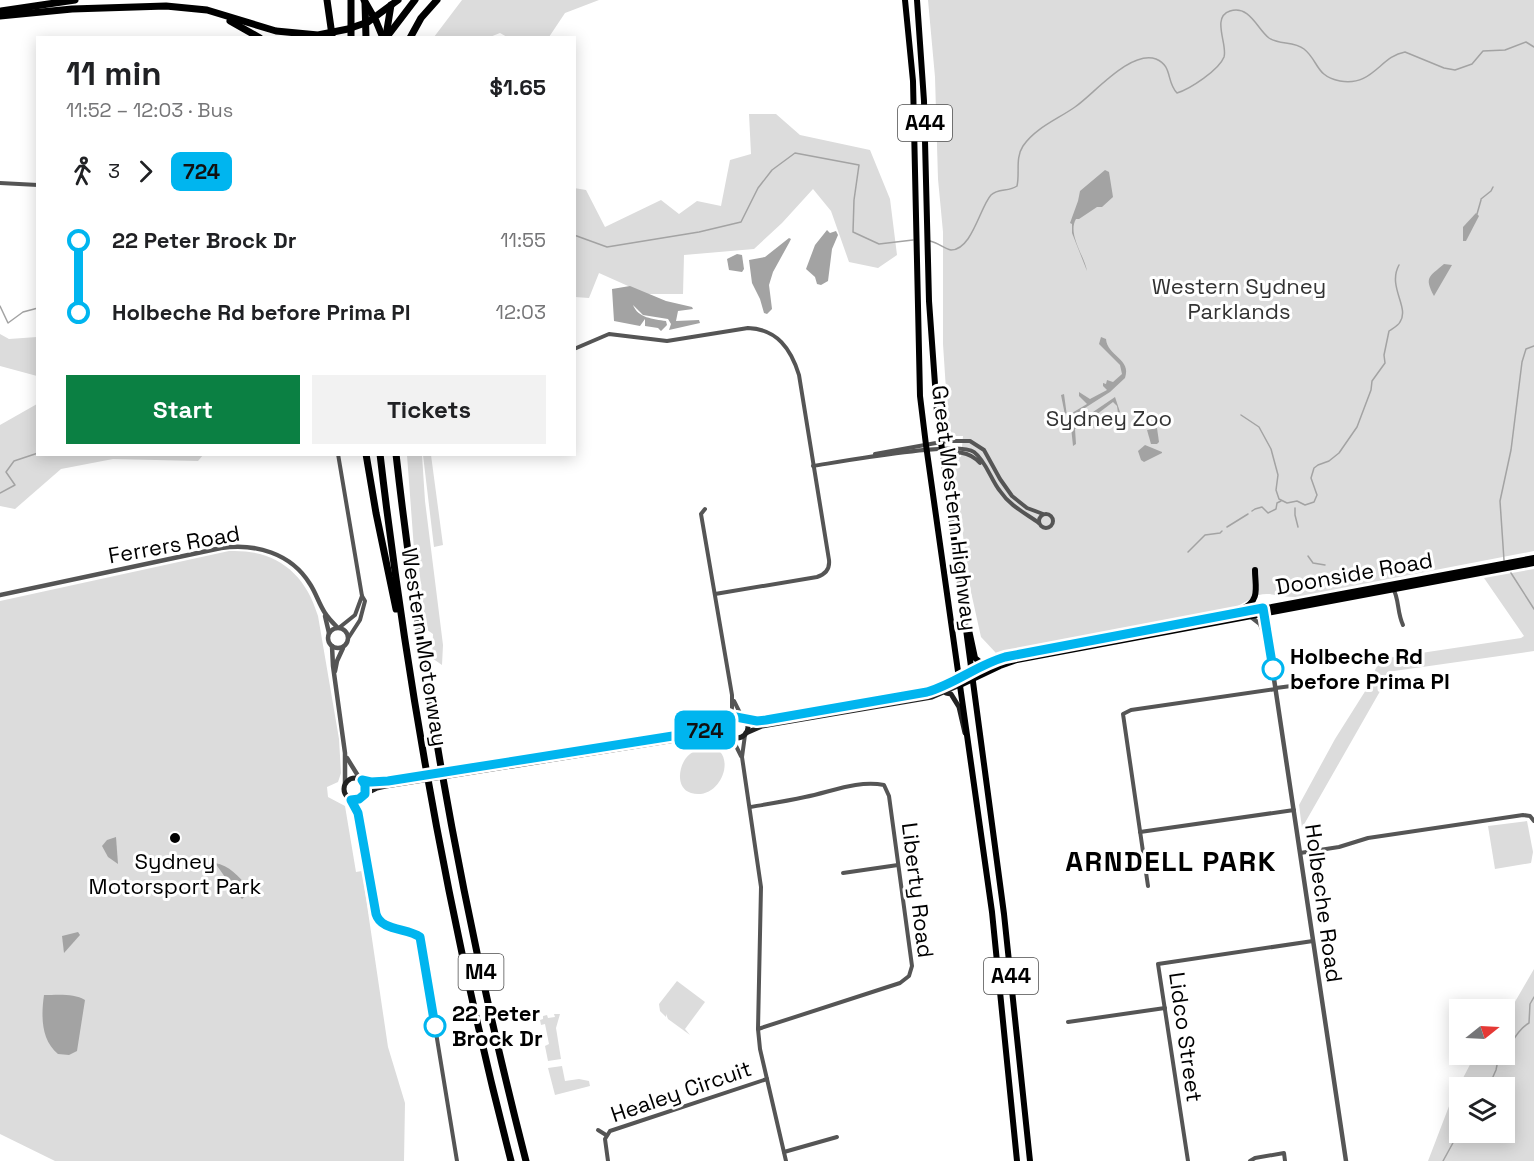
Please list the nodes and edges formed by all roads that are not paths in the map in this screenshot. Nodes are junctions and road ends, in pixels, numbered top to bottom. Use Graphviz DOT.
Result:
graph roads {
  1 [pos="75,0"];
  2 [pos="327,0"];
  3 [pos="351,0"];
  4 [pos="365,0"];
  5 [pos="392,0"];
  6 [pos="398,0"];
  7 [pos="415,0"];
  8 [pos="437,0"];
  9 [pos="905,0"];
  10 [pos="917,0"];
  11 [pos="200,10"];
  12 [pos="0,11"];
  13 [pos="0,15"];
  14 [pos="257,36"];
  15 [pos="332,36"];
  16 [pos="351,36"];
  17 [pos="366,36"];
  18 [pos="384,36"];
  19 [pos="385,36"];
  20 [pos="387,36"];
  21 [pos="411,36"];
  22 [pos="0,183"];
  23 [pos="36,185"];
  24 [pos="576,348"];
  25 [pos="941,446"];
  26 [pos="926,448"];
  27 [pos="338,456"];
  28 [pos="366,456"];
  29 [pos="381,456"];
  30 [pos="396,456"];
  31 [pos="813,466"];
  32 [pos="944,466"];
  33 [pos="990,475"];
  34 [pos="705,509"];
  35 [pos="1042,514"];
  36 [pos="1039,523"];
  37 [pos="1534,558"];
  38 [pos="1534,563"];
  39 [pos="1255,570"];
  40 [pos="1384,588"];
  41 [pos="1395,593"];
  42 [pos="715,594"];
  43 [pos="0,595"];
  44 [pos="362,596"];
  45 [pos="1396,602"];
  46 [pos="963,606"];
  47 [pos="1264,611"];
  48 [pos="325,613"];
  49 [pos="1234,613"];
  50 [pos="401,615"];
  51 [pos="1251,617"];
  52 [pos="1403,625"];
  53 [pos="339,627"];
  54 [pos="329,633"];
  55 [pos="349,637"];
  56 [pos="332,646"];
  57 [pos="344,646"];
  58 [pos="1270,651"];
  59 [pos="990,662"];
  60 [pos="334,676"];
  61 [pos="972,676"];
  62 [pos="959,682"];
  63 [pos="1314,683"];
  64 [pos="1276,688"];
  65 [pos="944,693"];
  66 [pos="732,695"];
  67 [pos="743,718"];
  68 [pos="728,722"];
  69 [pos="746,734"];
  70 [pos="730,736"];
  71 [pos="967,737"];
  72 [pos="345,753"];
  73 [pos="742,757"];
  74 [pos="361,779"];
  75 [pos="345,783"];
  76 [pos="363,796"];
  77 [pos="351,800"];
  78 [pos="750,807"];
  79 [pos="1294,810"];
  80 [pos="358,813"];
  81 [pos="1534,821"];
  82 [pos="1140,832"];
  83 [pos="1300,853"];
  84 [pos="898,865"];
  85 [pos="843,873"];
  86 [pos="1148,886"];
  87 [pos="1313,941"];
  88 [pos="1165,1008"];
  89 [pos="1068,1023"];
  90 [pos="758,1029"];
  91 [pos="767,1079"];
  92 [pos="499,1114"];
  93 [pos="598,1130"];
  94 [pos="606,1135"];
  95 [pos="837,1137"];
  96 [pos="784,1152"];
  97 [pos="458,1161"];
  98 [pos="506,1161"];
  99 [pos="511,1161"];
  100 [pos="526,1161"];
  101 [pos="608,1161"];
  102 [pos="786,1161"];
  103 [pos="1017,1161"];
  104 [pos="1030,1161"];
  105 [pos="1188,1161"];
  106 [pos="1250,1161"];
  107 [pos="1285,1161"];
  108 [pos="1346,1161"];
  1 -- 12 [label="highway"];
  2 -- 15 [label="highway"];
  3 -- 16 [label="highway"];
  4 -- 17 [label="highway"];
  4 -- 18 [label="highway"];
  5 -- 19 [label="highway"];
  6 -- 11 [label="highway"];
  7 -- 20 [label="highway"];
  8 -- 21 [label="highway"];
  9 -- 26 [label="main road, Great Western Highway / A44"];
  10 -- 25 [label="main road, Great Western Highway / A44"];
  11 -- 13 [label="highway"];
  11 -- 14 [label="highway"];
  22 -- 23 [label="street"];
  24 -- 31 [label="street"];
  25 -- 26 [label="street"];
  25 -- 32 [label="main road, Great Western Highway / A44"];
  25 -- 33 [label="street"];
  25 -- 35 [label="street"];
  26 -- 31 [label="street"];
  26 -- 62 [label="main road, Great Western Highway / A44"];
  27 -- 44 [label="street"];
  28 -- 50 [label="highway"];
  29 -- 50 [label="highway, Western Motorway / M4"];
  30 -- 100 [label="highway, Western Motorway / M4"];
  31 -- 42 [label="street"];
  32 -- 33 [label="street"];
  32 -- 46 [label="main road, Great Western Highway / A44"];
  33 -- 36 [label="street"];
  34 -- 42 [label="street"];
  35 -- 36 [label="street"];
  35 -- 36 [label="street"];
  37 -- 40 [label="main road, Doonside Road"];
  38 -- 41 [label="main road, Doonside Road"];
  39 -- 49 [label="main road"];
  40 -- 41 [label="main road, Doonside Road"];
  40 -- 45 [label="street"];
  40 -- 47 [label="main road, Doonside Road"];
  41 -- 45 [label="street"];
  42 -- 66 [label="street"];
  43 -- 48 [label="street, Ferrers Road"];
  44 -- 53 [label="street"];
  44 -- 55 [label="street"];
  45 -- 52 [label="street"];
  46 -- 59 [label="main road"];
  46 -- 61 [label="main road, Great Western Highway / A44"];
  47 -- 49 [label="main road, Doonside Road"];
  47 -- 51 [label="main road, Doonside Road"];
  47 -- 58 [label="street, Holbeche Road"];
  48 -- 53 [label="street, Ferrers Road"];
  48 -- 54 [label="street, Ferrers Road"];
  49 -- 59 [label="main road, Doonside Road"];
  50 -- 92 [label="highway, Western Motorway / M4"];
  51 -- 58 [label="street, Holbeche Road"];
  51 -- 61 [label="main road, Doonside Road"];
  53 -- 54 [label="street"];
  53 -- 55 [label="street"];
  54 -- 56 [label="street"];
  55 -- 57 [label="street"];
  56 -- 57 [label="street"];
  56 -- 60 [label="street"];
  57 -- 60 [label="street"];
  58 -- 64 [label="street, Holbeche Road"];
  59 -- 61 [label="main road, Doonside Road"];
  60 -- 72 [label="street"];
  61 -- 62 [label="main road"];
  61 -- 104 [label="main road, Great Western Highway / A44"];
  62 -- 65 [label="main road"];
  62 -- 67 [label="main road"];
  62 -- 71 [label="main road, Great Western Highway / A44"];
  63 -- 64 [label="street"];
  64 -- 79 [label="street, Holbeche Road"];
  64 -- 82 [label="street"];
  65 -- 69 [label="main road"];
  65 -- 71 [label="main road"];
  66 -- 67 [label="street"];
  66 -- 68 [label="street"];
  67 -- 68 [label="main road"];
  67 -- 69 [label="main road"];
  68 -- 70 [label="main road"];
  68 -- 74 [label="main road"];
  69 -- 70 [label="main road"];
  69 -- 73 [label="street"];
  70 -- 73 [label="street"];
  70 -- 76 [label="main road"];
  71 -- 103 [label="main road, Great Western Highway / A44"];
  72 -- 74 [label="street"];
  72 -- 75 [label="street"];
  73 -- 78 [label="street"];
  74 -- 75 [label="main road"];
  74 -- 76 [label="main road"];
  75 -- 77 [label="main road"];
  76 -- 77 [label="main road"];
  76 -- 80 [label="street"];
  77 -- 80 [label="street"];
  78 -- 84 [label="street, Liberty Road"];
  78 -- 90 [label="street"];
  79 -- 82 [label="street"];
  79 -- 83 [label="street, Holbeche Road"];
  80 -- 97 [label="street"];
  81 -- 83 [label="street"];
  82 -- 86 [label="street"];
  83 -- 87 [label="street, Holbeche Road"];
  84 -- 85 [label="street"];
  84 -- 90 [label="street, Liberty Road"];
  87 -- 88 [label="street, Lidco Street"];
  87 -- 108 [label="street, Holbeche Road"];
  88 -- 89 [label="street"];
  88 -- 105 [label="street, Lidco Street"];
  90 -- 91 [label="street"];
  91 -- 94 [label="street, Healey Circuit"];
  91 -- 96 [label="street"];
  92 -- 98 [label="highway"];
  92 -- 99 [label="highway, Western Motorway / M4"];
  93 -- 94 [label="street, Healey Circuit"];
  94 -- 101 [label="street, Healey Circuit"];
  95 -- 96 [label="street"];
  96 -- 102 [label="street"];
  106 -- 107 [label="street"];
}
